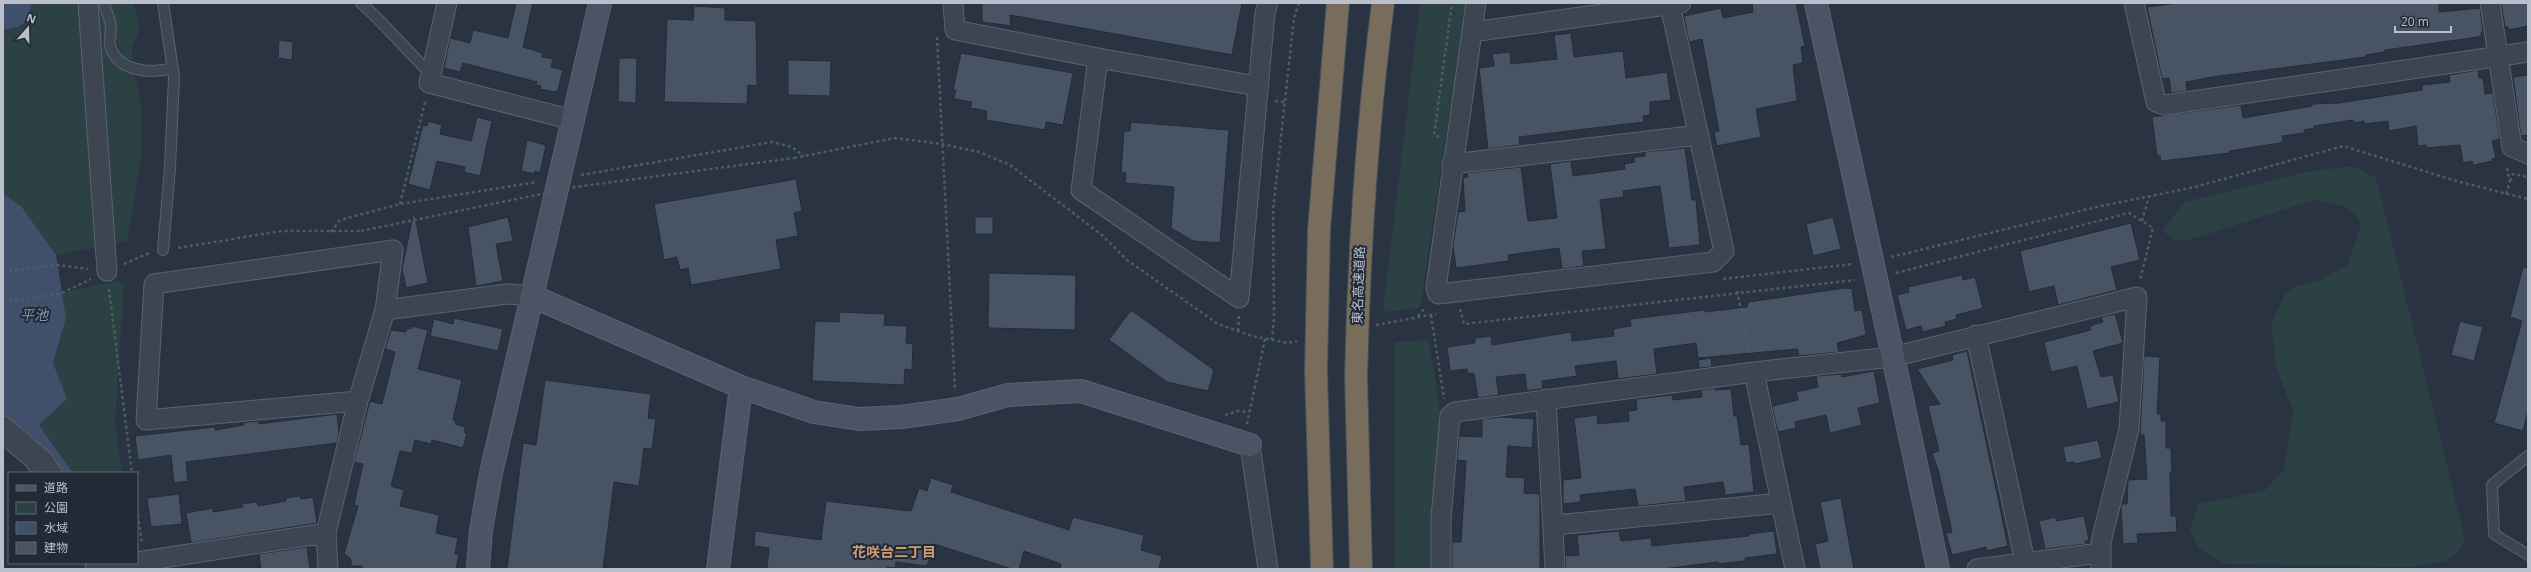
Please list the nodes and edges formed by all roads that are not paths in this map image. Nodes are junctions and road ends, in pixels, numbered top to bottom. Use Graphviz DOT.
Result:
graph roads {
  1 [pos="88,3"];
  2 [pos="104,3"];
  3 [pos="163,3"];
  4 [pos="361,3"];
  5 [pos="447,3"];
  6 [pos="600,3"];
  7 [pos="954,3"];
  8 [pos="1268,3"];
  9 [pos="1338,3"];
  10 [pos="1383,3"];
  11 [pos="1476,3"];
  12 [pos="1816,3"];
  13 [pos="2134,3"];
  14 [pos="2490,3"];
  15 [pos="1675,4"];
  16 [pos="1472,32"];
  17 [pos="2528,52"];
  18 [pos="2498,56"];
  19 [pos="1098,58"];
  20 [pos="173,68"];
  21 [pos="430,78"];
  22 [pos="1257,86"];
  23 [pos="573,120"];
  24 [pos="1699,135"];
  25 [pos="2528,154"];
  26 [pos="1454,155"];
  27 [pos="163,250"];
  28 [pos="107,271"];
  29 [pos="532,296"];
  30 [pos="385,310"];
  31 [pos="1976,335"];
  32 [pos="1892,356"];
  33 [pos="1754,372"];
  34 [pos="741,387"];
  35 [pos="1546,399"];
  36 [pos="358,401"];
  37 [pos="3,426"];
  38 [pos="1248,436"];
  39 [pos="3,440"];
  40 [pos="2528,456"];
  41 [pos="37,472"];
  42 [pos="51,472"];
  43 [pos="1780,503"];
  44 [pos="1555,525"];
  45 [pos="326,533"];
  46 [pos="2528,555"];
  47 [pos="2101,561"];
  48 [pos="138,562"];
  49 [pos="2025,562"];
  50 [pos="125,564"];
  51 [pos="95,569"];
  52 [pos="328,569"];
  53 [pos="478,569"];
  54 [pos="718,569"];
  55 [pos="1268,569"];
  56 [pos="1322,569"];
  57 [pos="1361,569"];
  58 [pos="1441,569"];
  59 [pos="1555,569"];
  60 [pos="1795,569"];
  61 [pos="1938,569"];
  62 [pos="1977,569"];
  1 -- 28 [label="street"];
  2 -- 20 [label="lane"];
  3 -- 20 [label="lane"];
  4 -- 21 [label="lane"];
  5 -- 21 [label="street"];
  6 -- 23 [label="street"];
  7 -- 19 [label="street"];
  8 -- 22 [label="street"];
  9 -- 56 [label="highway, bridge"];
  10 -- 57 [label="highway, 東名高速道路, bridge"];
  11 -- 16 [label="street"];
  12 -- 32 [label="street"];
  13 -- 18 [label="street"];
  14 -- 18 [label="street"];
  15 -- 16 [label="street"];
  15 -- 24 [label="street"];
  16 -- 26 [label="street"];
  17 -- 18 [label="street"];
  18 -- 25 [label="street"];
  19 -- 22 [label="street"];
  19 -- 22 [label="street"];
  20 -- 27 [label="lane"];
  21 -- 23 [label="street"];
  23 -- 29 [label="street"];
  24 -- 26 [label="street"];
  24 -- 26 [label="street"];
  29 -- 30 [label="street"];
  29 -- 34 [label="street"];
  29 -- 53 [label="street"];
  30 -- 36 [label="street"];
  30 -- 36 [label="street"];
  31 -- 32 [label="street"];
  31 -- 47 [label="street"];
  31 -- 49 [label="street"];
  32 -- 33 [label="street"];
  32 -- 61 [label="street"];
  33 -- 35 [label="street"];
  33 -- 43 [label="street"];
  34 -- 38 [label="street"];
  34 -- 54 [label="street"];
  35 -- 44 [label="street"];
  35 -- 58 [label="street"];
  36 -- 45 [label="street"];
  37 -- 42 [label="street"];
  38 -- 55 [label="street"];
  39 -- 41 [label="lane"];
  40 -- 46 [label="lane"];
  43 -- 44 [label="street"];
  43 -- 60 [label="street"];
  44 -- 59 [label="street"];
  45 -- 48 [label="street"];
  45 -- 52 [label="street"];
  47 -- 49 [label="street"];
  49 -- 62 [label="street"];
  50 -- 51 [label="street"];
}
